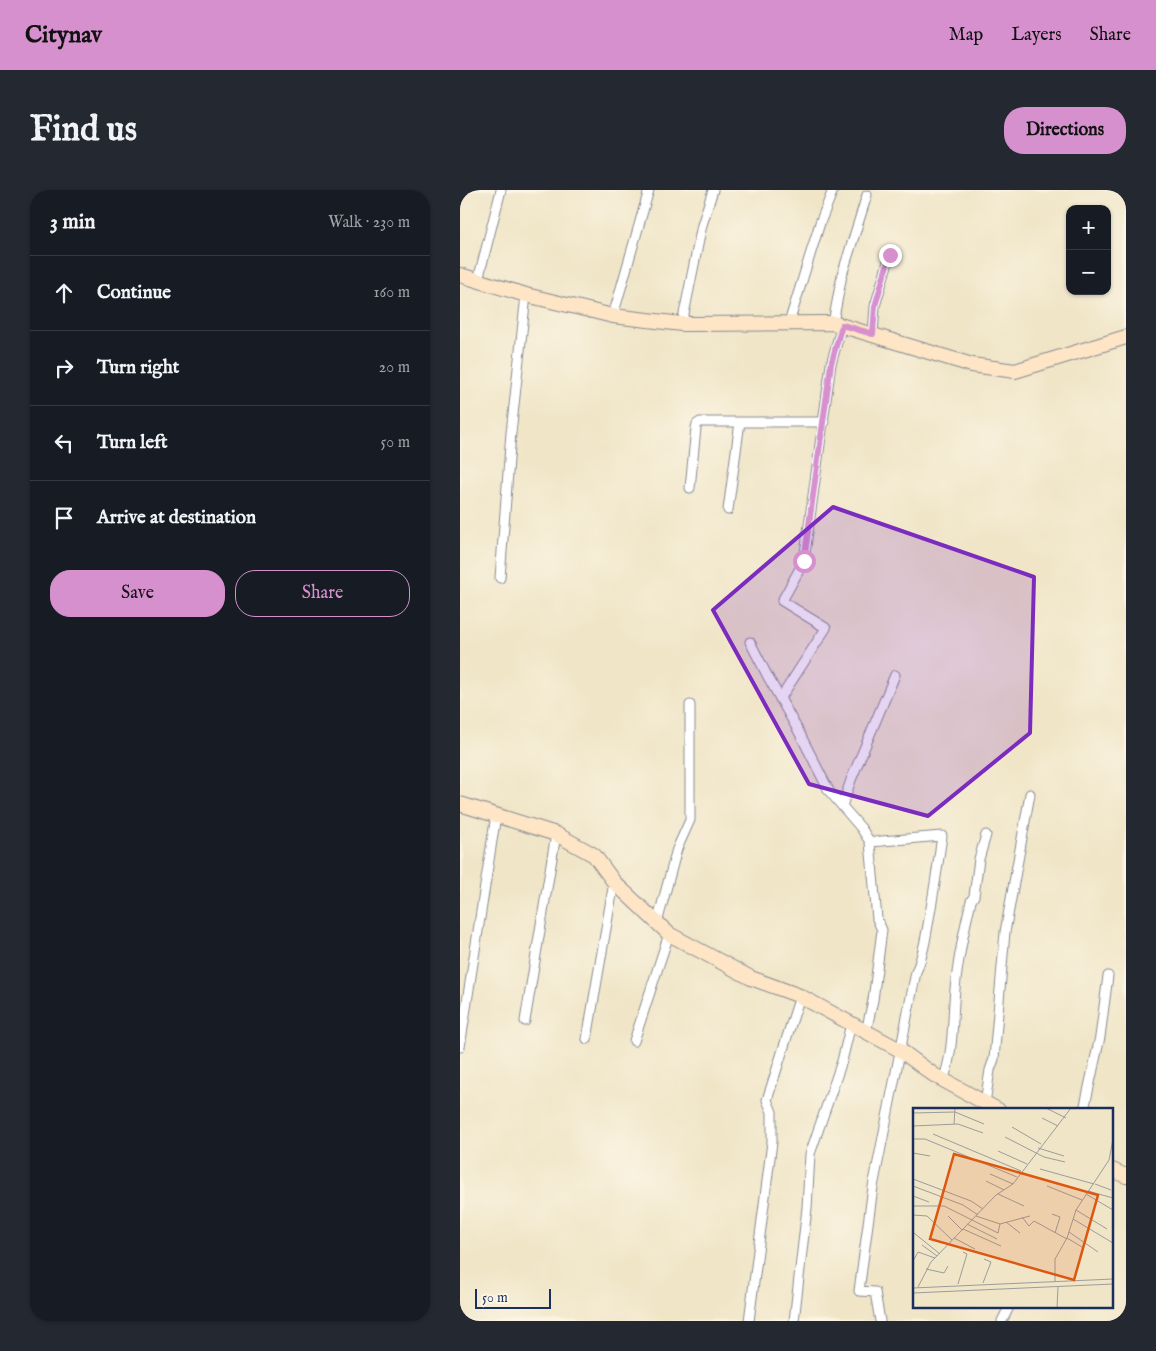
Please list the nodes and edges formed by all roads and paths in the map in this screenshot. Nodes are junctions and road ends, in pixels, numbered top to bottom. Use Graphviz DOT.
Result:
graph roads {
  1 [pos="501,190"];
  2 [pos="648,190"];
  3 [pos="713,190"];
  4 [pos="833,190"];
  5 [pos="866,195"];
  6 [pos="890,255"];
  7 [pos="460,275"];
  8 [pos="478,280"];
  9 [pos="526,295"];
  10 [pos="613,316"];
  11 [pos="789,323"];
  12 [pos="682,324"];
  13 [pos="837,324"];
  14 [pos="873,334"];
  15 [pos="1126,337"];
  16 [pos="740,422"];
  17 [pos="824,422"];
  18 [pos="690,488"];
  19 [pos="728,510"];
  20 [pos="500,578"];
  21 [pos="750,642"];
  22 [pos="895,675"];
  23 [pos="780,699"];
  24 [pos="690,705"];
  25 [pos="1030,794"];
  26 [pos="460,804"];
  27 [pos="842,806"];
  28 [pos="496,815"];
  29 [pos="556,834"];
  30 [pos="986,835"];
  31 [pos="870,842"];
  32 [pos="614,882"];
  33 [pos="657,923"];
  34 [pos="669,934"];
  35 [pos="1108,976"];
  36 [pos="800,996"];
  37 [pos="525,1021"];
  38 [pos="851,1024"];
  39 [pos="866,1032"];
  40 [pos="587,1039"];
  41 [pos="634,1041"];
  42 [pos="460,1047"];
  43 [pos="900,1050"];
  44 [pos="943,1081"];
  45 [pos="994,1108"];
  46 [pos="1084,1108"];
  47 [pos="1114,1171"];
  48 [pos="1126,1176"];
  49 [pos="1008,1308"];
  50 [pos="749,1321"];
  51 [pos="794,1321"];
  52 [pos="880,1321"];
  53 [pos="1002,1321"];
  1 -- 8 [label="street"];
  2 -- 10 [label="street"];
  3 -- 12 [label="street"];
  4 -- 11 [label="street"];
  5 -- 13 [label="street"];
  6 -- 14 [label="street"];
  7 -- 8 [label="street"];
  8 -- 9 [label="street"];
  9 -- 10 [label="street"];
  9 -- 20 [label="street"];
  10 -- 12 [label="street"];
  11 -- 12 [label="street"];
  11 -- 13 [label="street"];
  13 -- 14 [label="street"];
  13 -- 17 [label="street"];
  14 -- 15 [label="street"];
  16 -- 17 [label="street"];
  16 -- 18 [label="street"];
  16 -- 19 [label="street"];
  17 -- 23 [label="street"];
  21 -- 23 [label="street"];
  22 -- 27 [label="street"];
  23 -- 27 [label="street"];
  24 -- 33 [label="street"];
  25 -- 45 [label="street"];
  26 -- 28 [label="street"];
  27 -- 31 [label="street"];
  28 -- 29 [label="street"];
  28 -- 42 [label="street"];
  29 -- 32 [label="street"];
  29 -- 37 [label="street"];
  30 -- 44 [label="street"];
  31 -- 39 [label="street"];
  31 -- 43 [label="street"];
  32 -- 33 [label="street"];
  32 -- 40 [label="street"];
  33 -- 34 [label="street"];
  34 -- 36 [label="street"];
  34 -- 41 [label="street"];
  35 -- 46 [label="street"];
  36 -- 38 [label="street"];
  36 -- 50 [label="street"];
  38 -- 39 [label="street"];
  38 -- 51 [label="street"];
  39 -- 43 [label="street"];
  43 -- 44 [label="street"];
  43 -- 52 [label="street"];
  44 -- 45 [label="street"];
  47 -- 48 [label="street"];
  49 -- 53 [label="street"];
}
